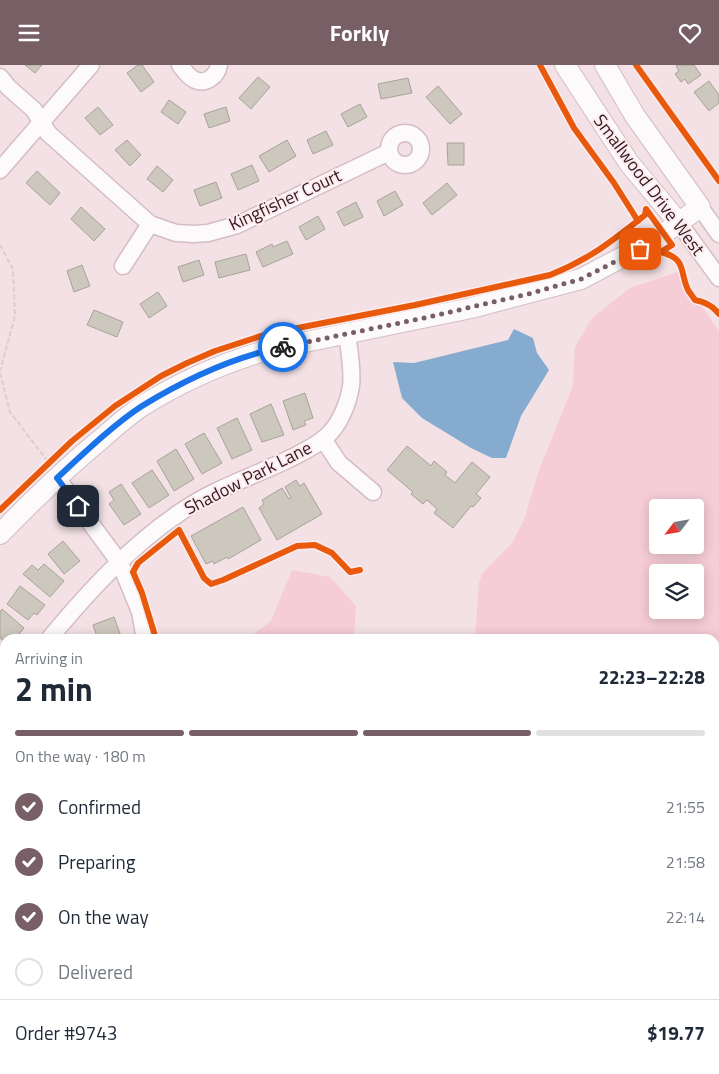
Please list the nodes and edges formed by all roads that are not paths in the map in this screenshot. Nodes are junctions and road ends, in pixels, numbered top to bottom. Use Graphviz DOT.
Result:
graph roads {
  1 [pos="91,65"];
  2 [pos="180,65"];
  3 [pos="219,65"];
  4 [pos="565,65"];
  5 [pos="605,65"];
  6 [pos="0,77"];
  7 [pos="42,121"];
  8 [pos="388,152"];
  9 [pos="0,169"];
  10 [pos="700,207"];
  11 [pos="679,223"];
  12 [pos="150,224"];
  13 [pos="719,235"];
  14 [pos="123,266"];
  15 [pos="719,278"];
  16 [pos="347,333"];
  17 [pos="323,439"];
  18 [pos="50,469"];
  19 [pos="373,492"];
  20 [pos="0,534"];
  21 [pos="120,563"];
  22 [pos="53,634"];
  23 [pos="144,634"];
  1 -- 7 [label="street"];
  2 -- 3 [label="street"];
  4 -- 11 [label="main road, Smallwood Drive West"];
  5 -- 10 [label="main road, Smallwood Drive West"];
  6 -- 7 [label="street, Kingfisher Court"];
  7 -- 9 [label="street"];
  7 -- 12 [label="street, Kingfisher Court"];
  8 -- 12 [label="street, Kingfisher Court"];
  10 -- 11 [label="main road"];
  10 -- 13 [label="street, Smallwood Drive West"];
  11 -- 15 [label="street, Smallwood Drive West"];
  11 -- 16 [label="main road"];
  12 -- 14 [label="street"];
  16 -- 17 [label="street, Shadow Park Lane"];
  16 -- 18 [label="main road"];
  17 -- 19 [label="street"];
  17 -- 21 [label="street, Shadow Park Lane"];
  18 -- 20 [label="main road"];
  18 -- 21 [label="street"];
  21 -- 22 [label="street, Shadow Park Lane"];
  21 -- 23 [label="street"];
}
